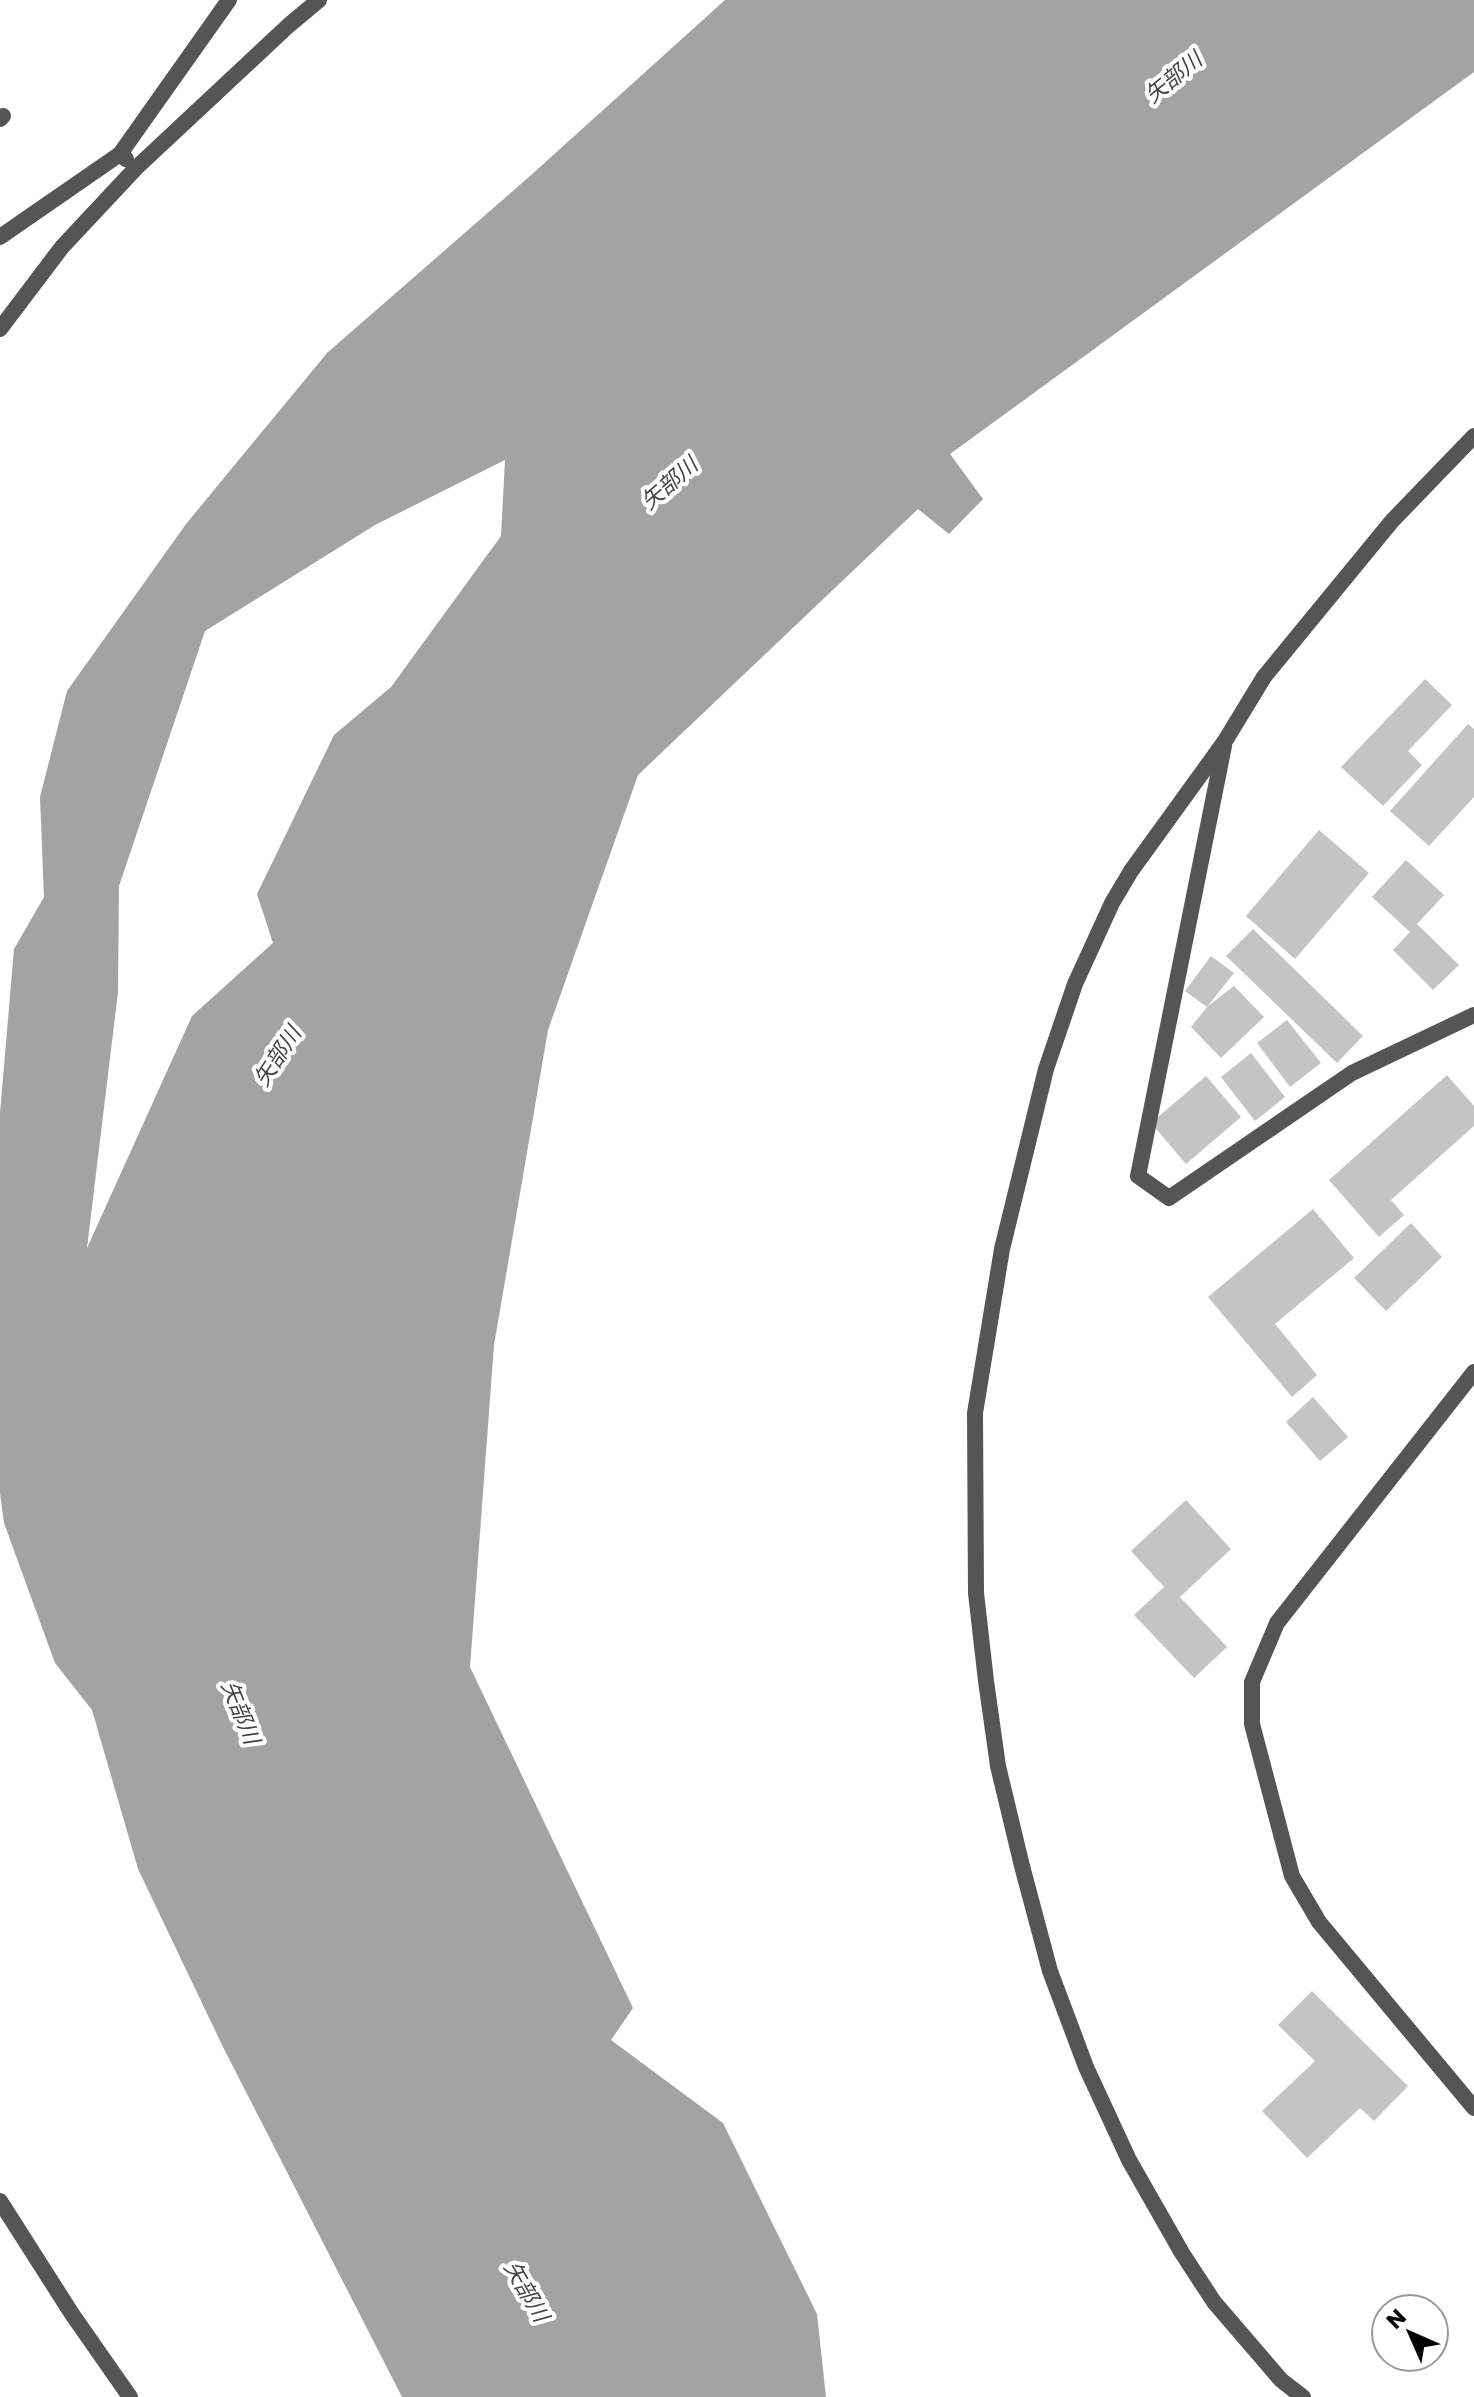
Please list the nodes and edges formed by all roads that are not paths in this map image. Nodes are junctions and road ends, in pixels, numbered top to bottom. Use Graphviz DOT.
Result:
graph roads {
  1 [pos="229,0"];
  2 [pos="319,0"];
  3 [pos="120,154"];
  4 [pos="136,168"];
  5 [pos="0,237"];
  6 [pos="0,329"];
  7 [pos="1474,436"];
  8 [pos="1225,741"];
  9 [pos="1474,1015"];
  10 [pos="1474,1372"];
  11 [pos="1474,2108"];
  12 [pos="0,2201"];
  13 [pos="130,2397"];
  14 [pos="1303,2397"];
  1 -- 3 [label="street"];
  2 -- 4 [label="street"];
  3 -- 4 [label="street"];
  3 -- 5 [label="street"];
  4 -- 6 [label="street"];
  7 -- 8 [label="street"];
  8 -- 9 [label="street"];
  8 -- 14 [label="street"];
  10 -- 11 [label="street"];
  12 -- 13 [label="street"];
}
